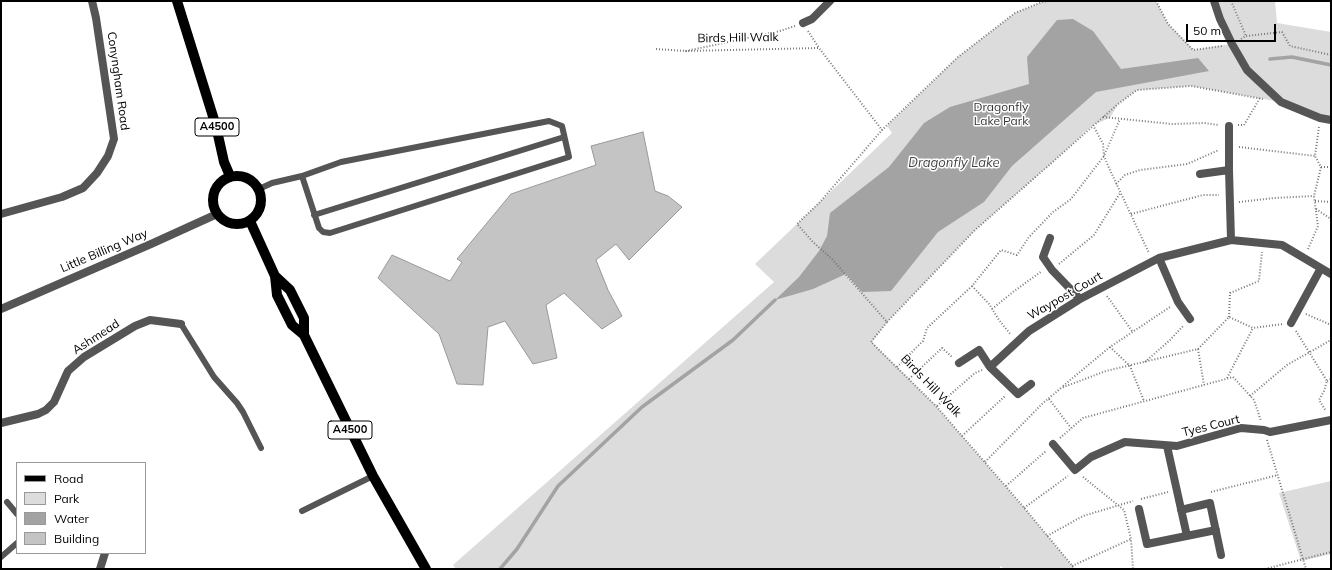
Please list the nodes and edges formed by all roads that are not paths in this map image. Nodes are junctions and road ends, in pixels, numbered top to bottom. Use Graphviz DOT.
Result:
graph roads {
  1 [pos="92,1"];
  2 [pos="177,1"];
  3 [pos="830,1"];
  4 [pos="1214,1"];
  5 [pos="803,23"];
  6 [pos="1331,120"];
  7 [pos="1229,126"];
  8 [pos="564,138"];
  9 [pos="1229,170"];
  10 [pos="1200,174"];
  11 [pos="230,176"];
  12 [pos="302,176"];
  13 [pos="260,189"];
  14 [pos="1,214"];
  15 [pos="217,214"];
  16 [pos="314,215"];
  17 [pos="250,221"];
  18 [pos="1050,238"];
  19 [pos="1231,240"];
  20 [pos="1156,259"];
  21 [pos="1321,268"];
  22 [pos="1331,274"];
  23 [pos="275,276"];
  24 [pos="1080,299"];
  25 [pos="1,309"];
  26 [pos="1190,319"];
  27 [pos="1291,323"];
  28 [pos="181,324"];
  29 [pos="304,335"];
  30 [pos="959,363"];
  31 [pos="990,367"];
  32 [pos="1031,384"];
  33 [pos="1329,416"];
  34 [pos="1,423"];
  35 [pos="1053,444"];
  36 [pos="1167,446"];
  37 [pos="261,448"];
  38 [pos="373,476"];
  39 [pos="7,502"];
  40 [pos="1139,509"];
  41 [pos="1181,510"];
  42 [pos="302,511"];
  43 [pos="16,513"];
  44 [pos="1216,530"];
  45 [pos="1187,536"];
  46 [pos="16,544"];
  47 [pos="105,554"];
  48 [pos="1221,554"];
  49 [pos="1,557"];
  50 [pos="100,569"];
  51 [pos="426,569"];
  1 -- 14 [label="street, Conyngham Road"];
  2 -- 11 [label="main road, A4500"];
  3 -- 5 [label="street"];
  4 -- 6 [label="street"];
  7 -- 9 [label="street"];
  8 -- 12 [label="lane"];
  8 -- 16 [label="lane"];
  8 -- 16 [label="lane"];
  9 -- 10 [label="street"];
  9 -- 19 [label="street"];
  11 -- 13 [label="main road"];
  11 -- 15 [label="main road"];
  12 -- 13 [label="lane"];
  12 -- 16 [label="lane"];
  13 -- 17 [label="main road"];
  15 -- 17 [label="main road"];
  15 -- 25 [label="street, Little Billing Way"];
  17 -- 23 [label="main road, A4500"];
  18 -- 24 [label="street"];
  19 -- 20 [label="street, Waypost Court"];
  19 -- 21 [label="street, Waypost Court"];
  20 -- 24 [label="street, Waypost Court"];
  20 -- 26 [label="street"];
  21 -- 22 [label="street, Waypost Court"];
  21 -- 27 [label="street"];
  23 -- 29 [label="main road, A4500"];
  23 -- 29 [label="main road, A4500"];
  24 -- 31 [label="street, Waypost Court"];
  28 -- 34 [label="street, Ashmead"];
  28 -- 37 [label="lane"];
  29 -- 38 [label="main road, A4500"];
  30 -- 31 [label="street"];
  31 -- 32 [label="street"];
  33 -- 36 [label="street, Tyes Court"];
  35 -- 36 [label="street, Tyes Court"];
  36 -- 41 [label="street"];
  38 -- 42 [label="lane"];
  38 -- 51 [label="main road, A4500"];
  39 -- 43 [label="lane"];
  40 -- 45 [label="street"];
  41 -- 44 [label="street"];
  41 -- 45 [label="street"];
  44 -- 45 [label="street"];
  44 -- 48 [label="street"];
  46 -- 49 [label="lane"];
  47 -- 50 [label="street"];
}
